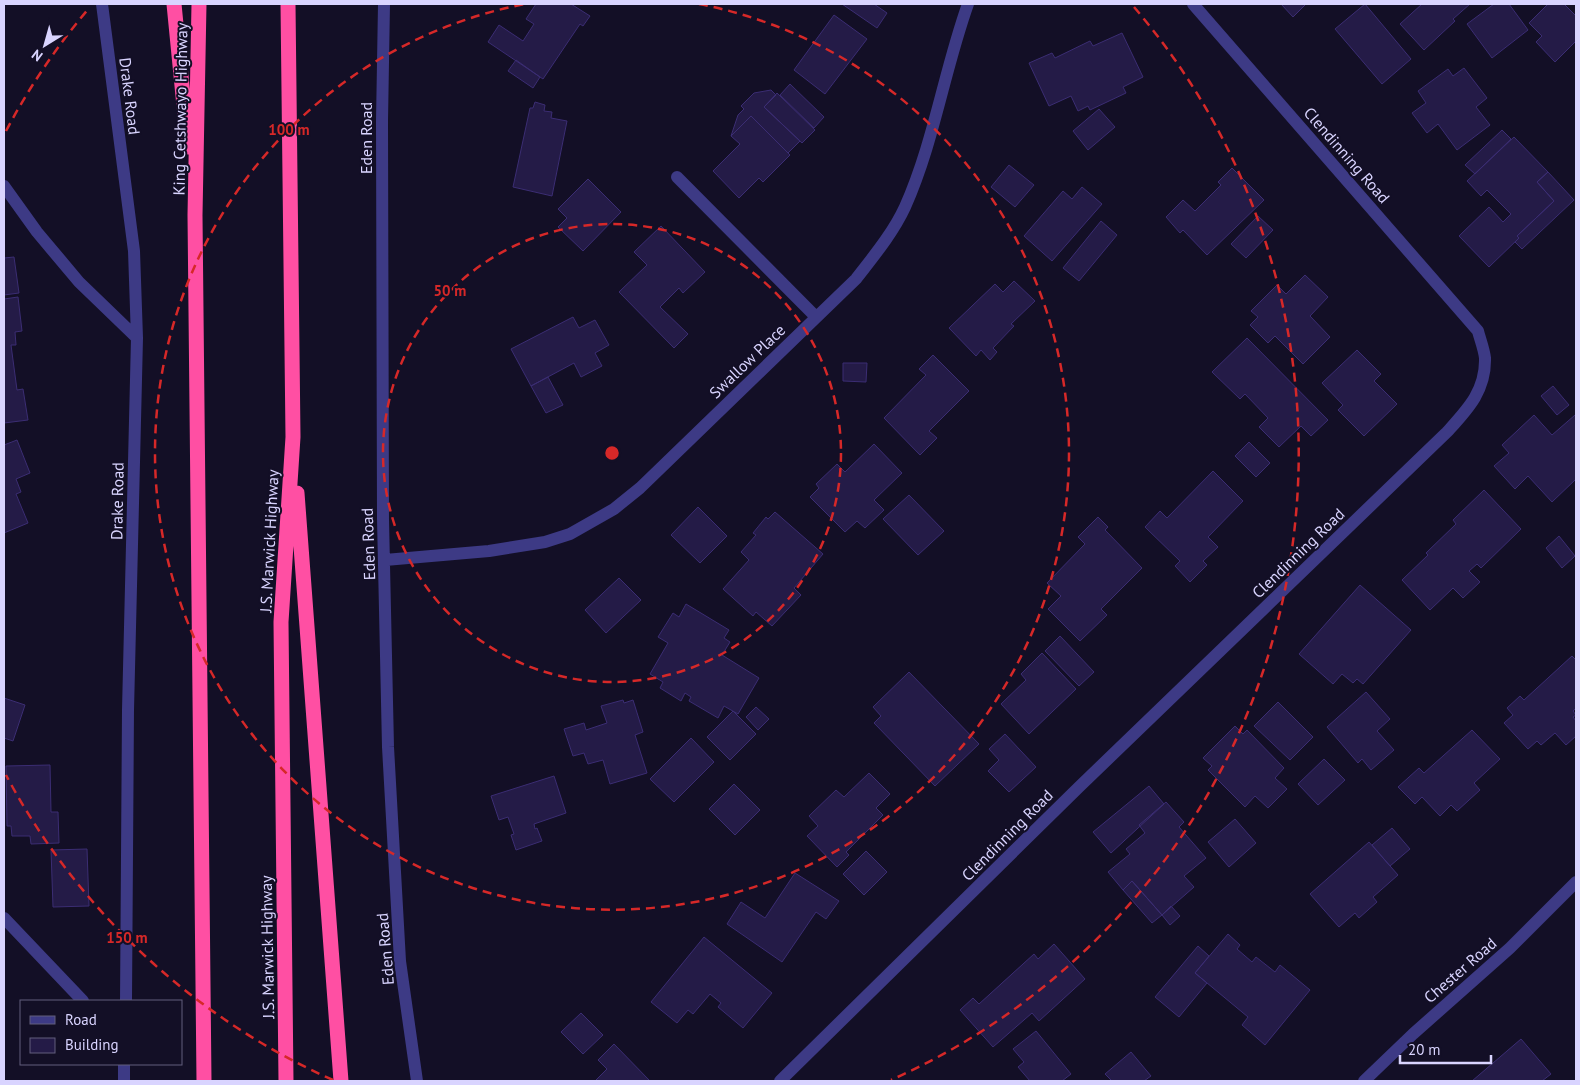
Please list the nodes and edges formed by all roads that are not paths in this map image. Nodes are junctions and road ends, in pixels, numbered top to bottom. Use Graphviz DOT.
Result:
graph roads {
  1 [pos="102,4"];
  2 [pos="174,4"];
  3 [pos="199,4"];
  4 [pos="288,4"];
  5 [pos="384,4"];
  6 [pos="968,4"];
  7 [pos="1194,4"];
  8 [pos="676,177"];
  9 [pos="4,186"];
  10 [pos="195,215"];
  11 [pos="816,317"];
  12 [pos="138,338"];
  13 [pos="292,436"];
  14 [pos="385,560"];
  15 [pos="1576,882"];
  16 [pos="4,918"];
  17 [pos="82,1000"];
  18 [pos="126,1000"];
  19 [pos="124,1065"];
  20 [pos="124,1081"];
  21 [pos="204,1081"];
  22 [pos="286,1081"];
  23 [pos="341,1081"];
  24 [pos="418,1081"];
  25 [pos="780,1081"];
  26 [pos="1364,1081"];
  1 -- 12 [label="street, Drake Road"];
  2 -- 10 [label="highway"];
  3 -- 10 [label="highway, King Cetshwayo Highway"];
  4 -- 13 [label="highway, J.S. Marwick Highway"];
  5 -- 14 [label="street, Eden Road"];
  6 -- 11 [label="street, Swallow Place"];
  7 -- 25 [label="street, Clendinning Road"];
  8 -- 11 [label="street"];
  9 -- 12 [label="street"];
  10 -- 21 [label="highway"];
  11 -- 14 [label="street, Swallow Place"];
  12 -- 18 [label="street, Drake Road"];
  13 -- 22 [label="highway, J.S. Marwick Highway"];
  13 -- 23 [label="highway"];
  14 -- 24 [label="street, Eden Road"];
  15 -- 26 [label="street, Chester Road"];
  16 -- 17 [label="street"];
  19 -- 20 [label="street"];
}
